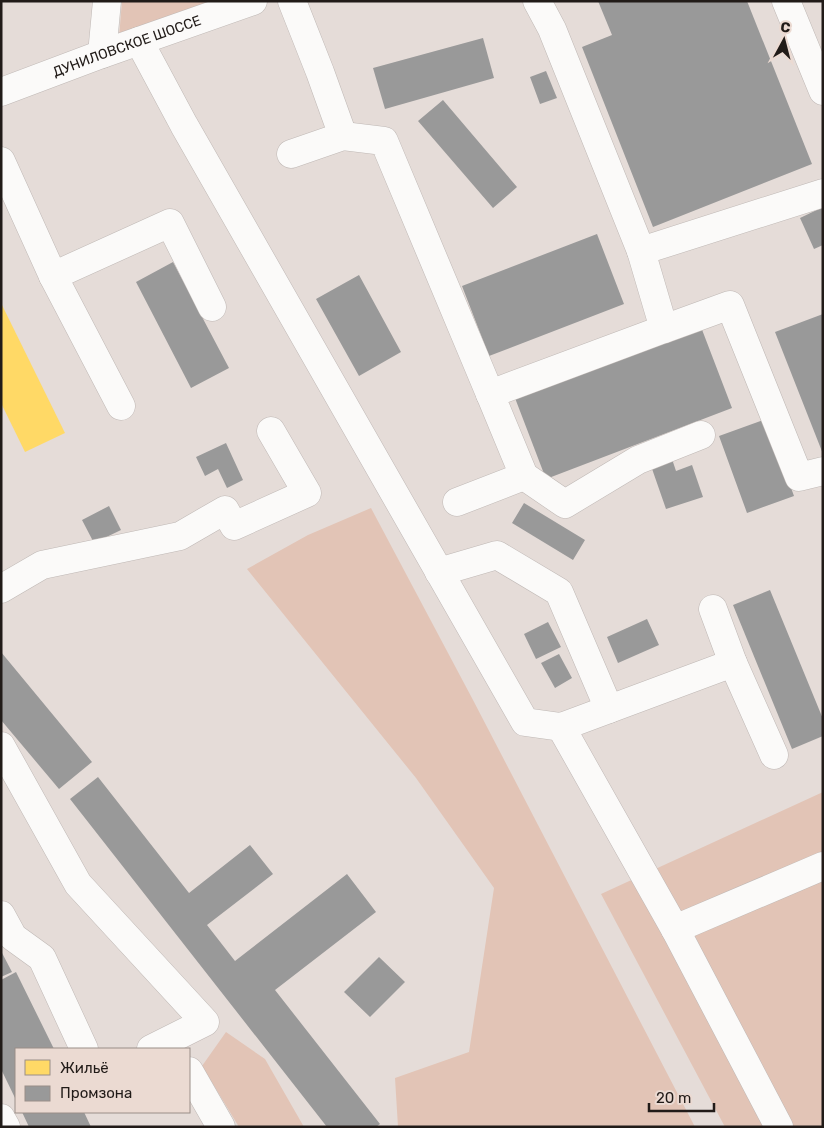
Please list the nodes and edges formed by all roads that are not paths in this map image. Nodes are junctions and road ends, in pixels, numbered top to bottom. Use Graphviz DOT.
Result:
graph roads {
  1 [pos="107,1"];
  2 [pos="252,1"];
  3 [pos="292,1"];
  4 [pos="538,1"];
  5 [pos="786,1"];
  6 [pos="139,42"];
  7 [pos="102,54"];
  8 [pos="823,91"];
  9 [pos="1,92"];
  10 [pos="343,136"];
  11 [pos="290,154"];
  12 [pos="1,161"];
  13 [pos="823,193"];
  14 [pos="641,251"];
  15 [pos="53,276"];
  16 [pos="212,307"];
  17 [pos="664,328"];
  18 [pos="490,394"];
  19 [pos="121,406"];
  20 [pos="270,432"];
  21 [pos="701,435"];
  22 [pos="823,470"];
  23 [pos="524,476"];
  24 [pos="457,502"];
  25 [pos="439,572"];
  26 [pos="1,589"];
  27 [pos="713,609"];
  28 [pos="733,663"];
  29 [pos="609,709"];
  30 [pos="561,727"];
  31 [pos="1,746"];
  32 [pos="774,755"];
  33 [pos="823,866"];
  34 [pos="1,915"];
  35 [pos="675,929"];
  36 [pos="166,1046"];
  37 [pos="84,1048"];
  38 [pos="190,1073"];
  39 [pos="1,1118"];
  40 [pos="6,1127"];
  41 [pos="221,1127"];
  42 [pos="779,1127"];
  1 -- 7 [label="street"];
  2 -- 6 [label="street, ДУНИЛОВСКОЕ ШОССЕ"];
  3 -- 10 [label="street"];
  4 -- 14 [label="street"];
  5 -- 8 [label="street"];
  6 -- 7 [label="street, ДУНИЛОВСКОЕ ШОССЕ"];
  6 -- 25 [label="street"];
  7 -- 9 [label="street, ДУНИЛОВСКОЕ ШОССЕ"];
  10 -- 11 [label="street"];
  10 -- 18 [label="street"];
  12 -- 15 [label="street"];
  13 -- 14 [label="street"];
  14 -- 17 [label="street"];
  15 -- 16 [label="street"];
  15 -- 19 [label="street"];
  17 -- 18 [label="street"];
  17 -- 22 [label="street"];
  18 -- 23 [label="street"];
  20 -- 26 [label="street"];
  21 -- 23 [label="street"];
  23 -- 24 [label="street"];
  25 -- 29 [label="street"];
  25 -- 30 [label="street"];
  27 -- 28 [label="street"];
  28 -- 29 [label="street"];
  28 -- 32 [label="street"];
  29 -- 30 [label="street"];
  30 -- 35 [label="street"];
  31 -- 36 [label="street"];
  33 -- 35 [label="street"];
  34 -- 37 [label="street"];
  35 -- 42 [label="street"];
  38 -- 41 [label="street"];
  39 -- 40 [label="street"];
}
